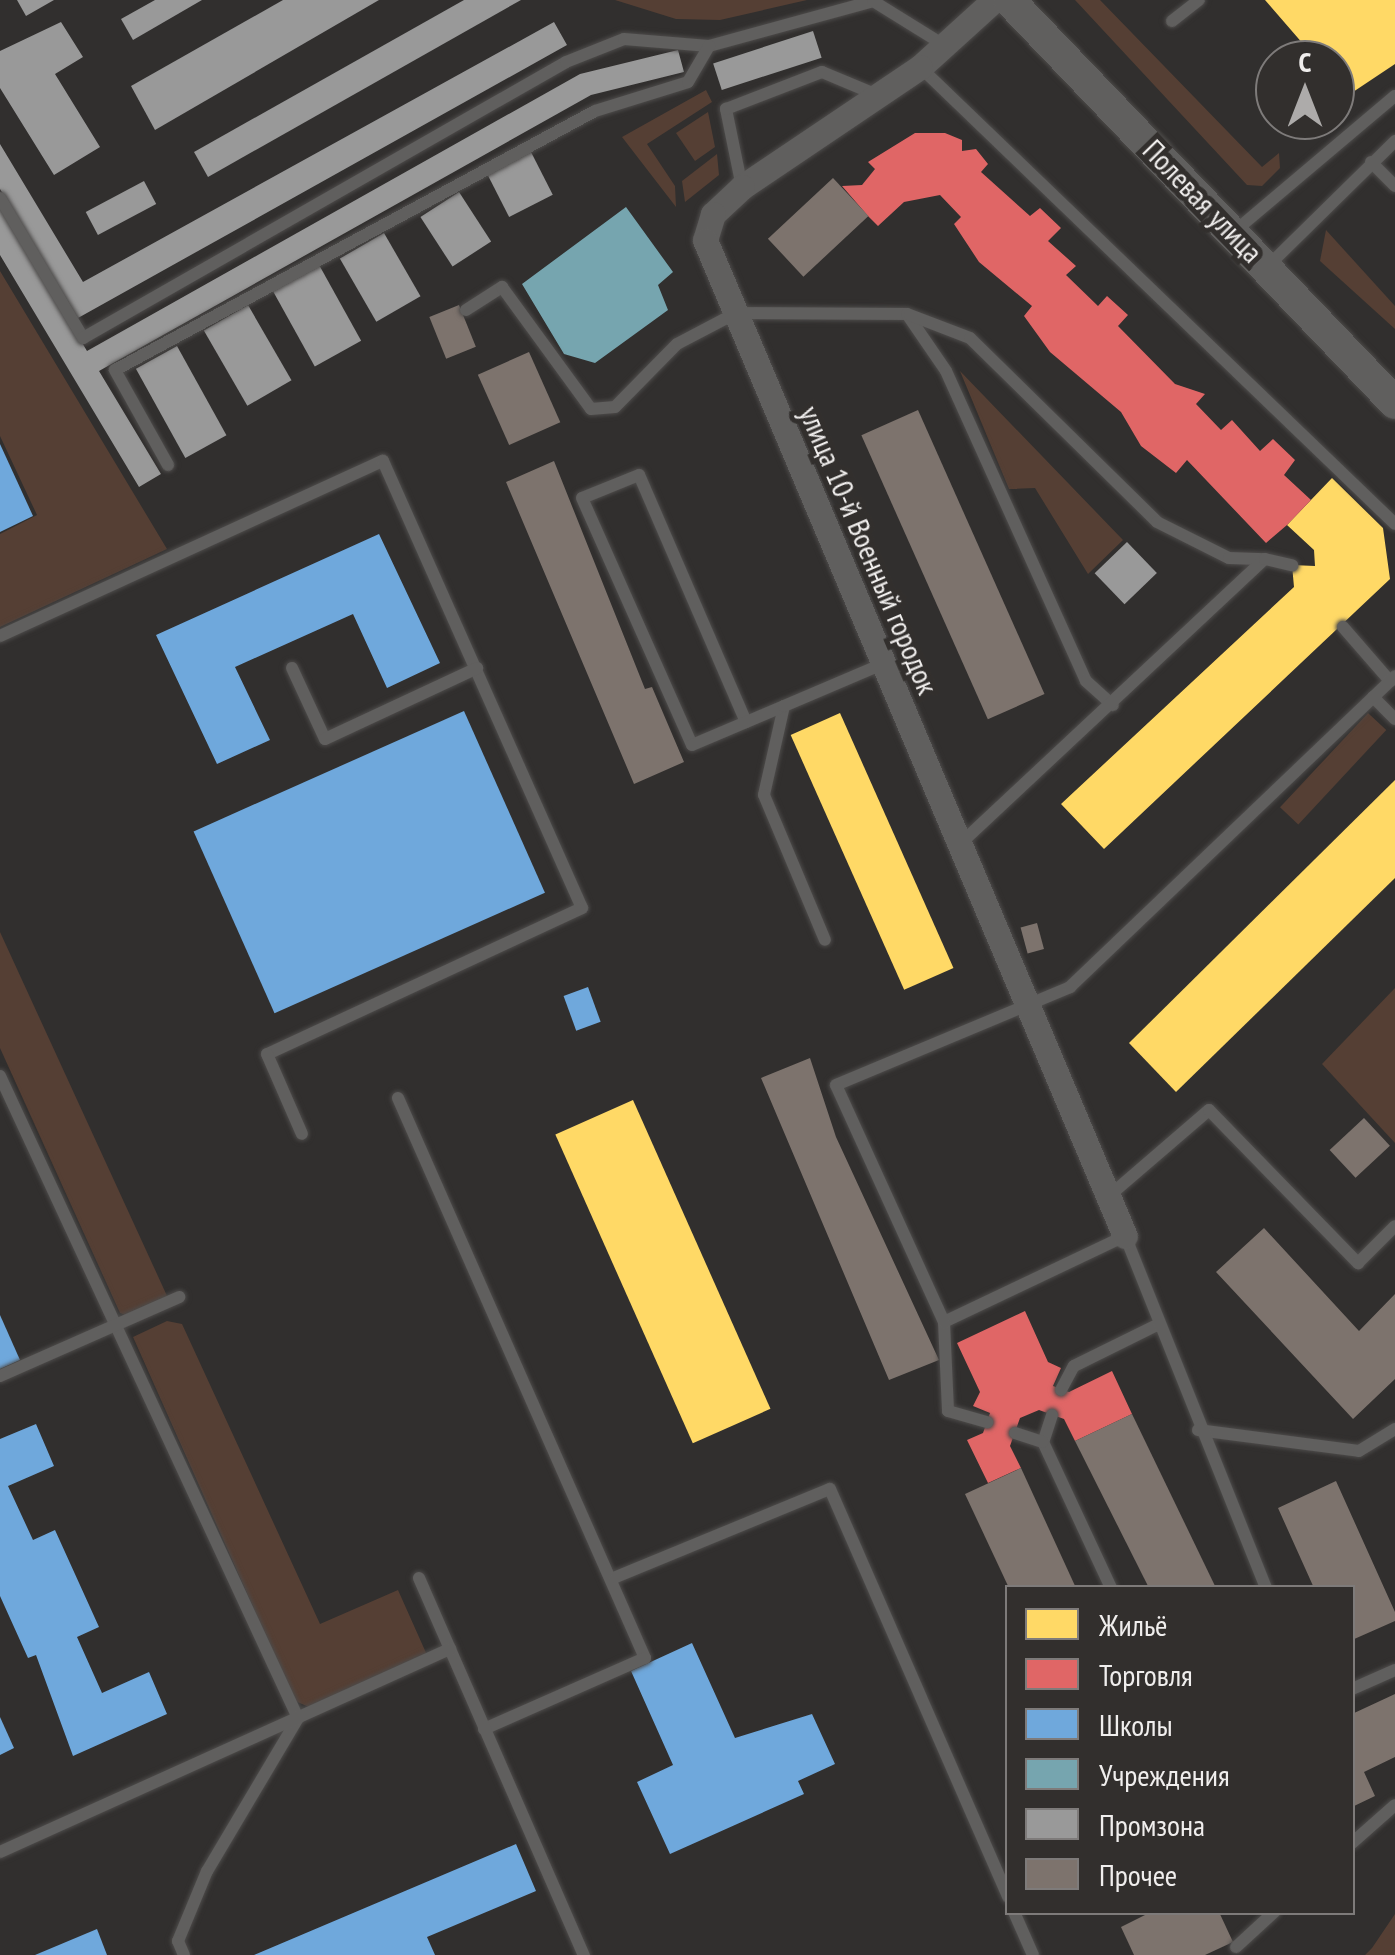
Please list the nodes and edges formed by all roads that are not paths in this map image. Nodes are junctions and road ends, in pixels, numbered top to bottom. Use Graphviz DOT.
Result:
graph roads {
  1 [pos="994,0"];
  2 [pos="1009,0"];
  3 [pos="1199,0"];
  4 [pos="1172,21"];
  5 [pos="944,45"];
  6 [pos="709,46"];
  7 [pos="920,67"];
  8 [pos="878,96"];
  9 [pos="1395,96"];
  10 [pos="1395,141"];
  11 [pos="1371,162"];
  12 [pos="1395,186"];
  13 [pos="742,187"];
  14 [pos="0,198"];
  15 [pos="1235,231"];
  16 [pos="1267,268"];
  17 [pos="466,310"];
  18 [pos="736,313"];
  19 [pos="907,314"];
  20 [pos="1395,403"];
  21 [pos="168,466"];
  22 [pos="1395,524"];
  23 [pos="1264,559"];
  24 [pos="1292,565"];
  25 [pos="1343,627"];
  26 [pos="0,636"];
  27 [pos="880,665"];
  28 [pos="292,668"];
  29 [pos="477,668"];
  30 [pos="1392,678"];
  31 [pos="1373,697"];
  32 [pos="1113,705"];
  33 [pos="784,706"];
  34 [pos="1395,719"];
  35 [pos="746,722"];
  36 [pos="960,844"];
  37 [pos="825,940"];
  38 [pos="1035,1009"];
  39 [pos="0,1076"];
  40 [pos="398,1098"];
  41 [pos="302,1134"];
  42 [pos="1109,1196"];
  43 [pos="1395,1226"];
  44 [pos="1125,1236"];
  45 [pos="179,1297"];
  46 [pos="944,1322"];
  47 [pos="1155,1326"];
  48 [pos="113,1327"];
  49 [pos="0,1376"];
  50 [pos="1061,1390"];
  51 [pos="1052,1415"];
  52 [pos="987,1422"];
  53 [pos="1198,1430"];
  54 [pos="1395,1430"];
  55 [pos="1015,1433"];
  56 [pos="1043,1442"];
  57 [pos="616,1577"];
  58 [pos="419,1578"];
  59 [pos="1110,1585"];
  60 [pos="1265,1585"];
  61 [pos="450,1650"];
  62 [pos="1395,1670"];
  63 [pos="1355,1688"];
  64 [pos="298,1718"];
  65 [pos="484,1729"];
  66 [pos="1395,1805"];
  67 [pos="1355,1840"];
  68 [pos="0,1852"];
  69 [pos="1005,1891"];
  70 [pos="1015,1915"];
  71 [pos="1271,1915"];
  72 [pos="1236,1947"];
  73 [pos="184,1955"];
  74 [pos="584,1955"];
  75 [pos="1032,1955"];
  1 -- 5 [label="street, улица 10-й Военный городок"];
  2 -- 15 [label="street, Полевая улица"];
  3 -- 4 [label="lane"];
  5 -- 6 [label="lane"];
  5 -- 7 [label="street, улица 10-й Военный городок"];
  6 -- 14 [label="lane"];
  6 -- 21 [label="lane"];
  7 -- 8 [label="street, улица 10-й Военный городок"];
  7 -- 22 [label="lane"];
  8 -- 13 [label="street, улица 10-й Военный городок"];
  8 -- 13 [label="lane"];
  9 -- 15 [label="lane"];
  10 -- 11 [label="lane"];
  11 -- 12 [label="lane"];
  11 -- 16 [label="lane"];
  13 -- 18 [label="street, улица 10-й Военный городок"];
  15 -- 16 [label="street, Полевая улица"];
  16 -- 20 [label="street, Полевая улица"];
  17 -- 18 [label="lane"];
  18 -- 19 [label="lane"];
  18 -- 27 [label="street, улица 10-й Военный городок"];
  19 -- 23 [label="lane"];
  19 -- 32 [label="lane"];
  23 -- 24 [label="lane"];
  23 -- 32 [label="lane"];
  25 -- 30 [label="lane"];
  26 -- 29 [label="lane"];
  27 -- 33 [label="lane"];
  27 -- 36 [label="street, улица 10-й Военный городок"];
  28 -- 29 [label="lane"];
  29 -- 41 [label="lane"];
  30 -- 31 [label="lane"];
  31 -- 34 [label="lane"];
  31 -- 38 [label="lane"];
  32 -- 36 [label="lane"];
  33 -- 35 [label="lane"];
  33 -- 37 [label="lane"];
  35 -- 35 [label="lane"];
  36 -- 38 [label="street, улица 10-й Военный городок"];
  38 -- 42 [label="street, улица 10-й Военный городок"];
  38 -- 46 [label="lane"];
  39 -- 48 [label="lane"];
  40 -- 57 [label="lane"];
  42 -- 43 [label="lane"];
  42 -- 44 [label="street, улица 10-й Военный городок"];
  44 -- 46 [label="lane"];
  44 -- 47 [label="lane"];
  45 -- 48 [label="lane"];
  46 -- 52 [label="lane"];
  47 -- 50 [label="lane"];
  47 -- 53 [label="lane"];
  48 -- 49 [label="lane"];
  48 -- 64 [label="lane"];
  51 -- 56 [label="lane"];
  53 -- 54 [label="lane"];
  53 -- 60 [label="lane"];
  55 -- 56 [label="lane"];
  56 -- 59 [label="lane"];
  57 -- 65 [label="lane"];
  57 -- 69 [label="lane"];
  58 -- 61 [label="lane"];
  61 -- 64 [label="lane"];
  61 -- 65 [label="lane"];
  62 -- 63 [label="lane"];
  64 -- 68 [label="lane"];
  64 -- 73 [label="lane"];
  65 -- 74 [label="lane"];
  66 -- 67 [label="lane"];
  70 -- 75 [label="lane"];
  71 -- 72 [label="lane"];
}
